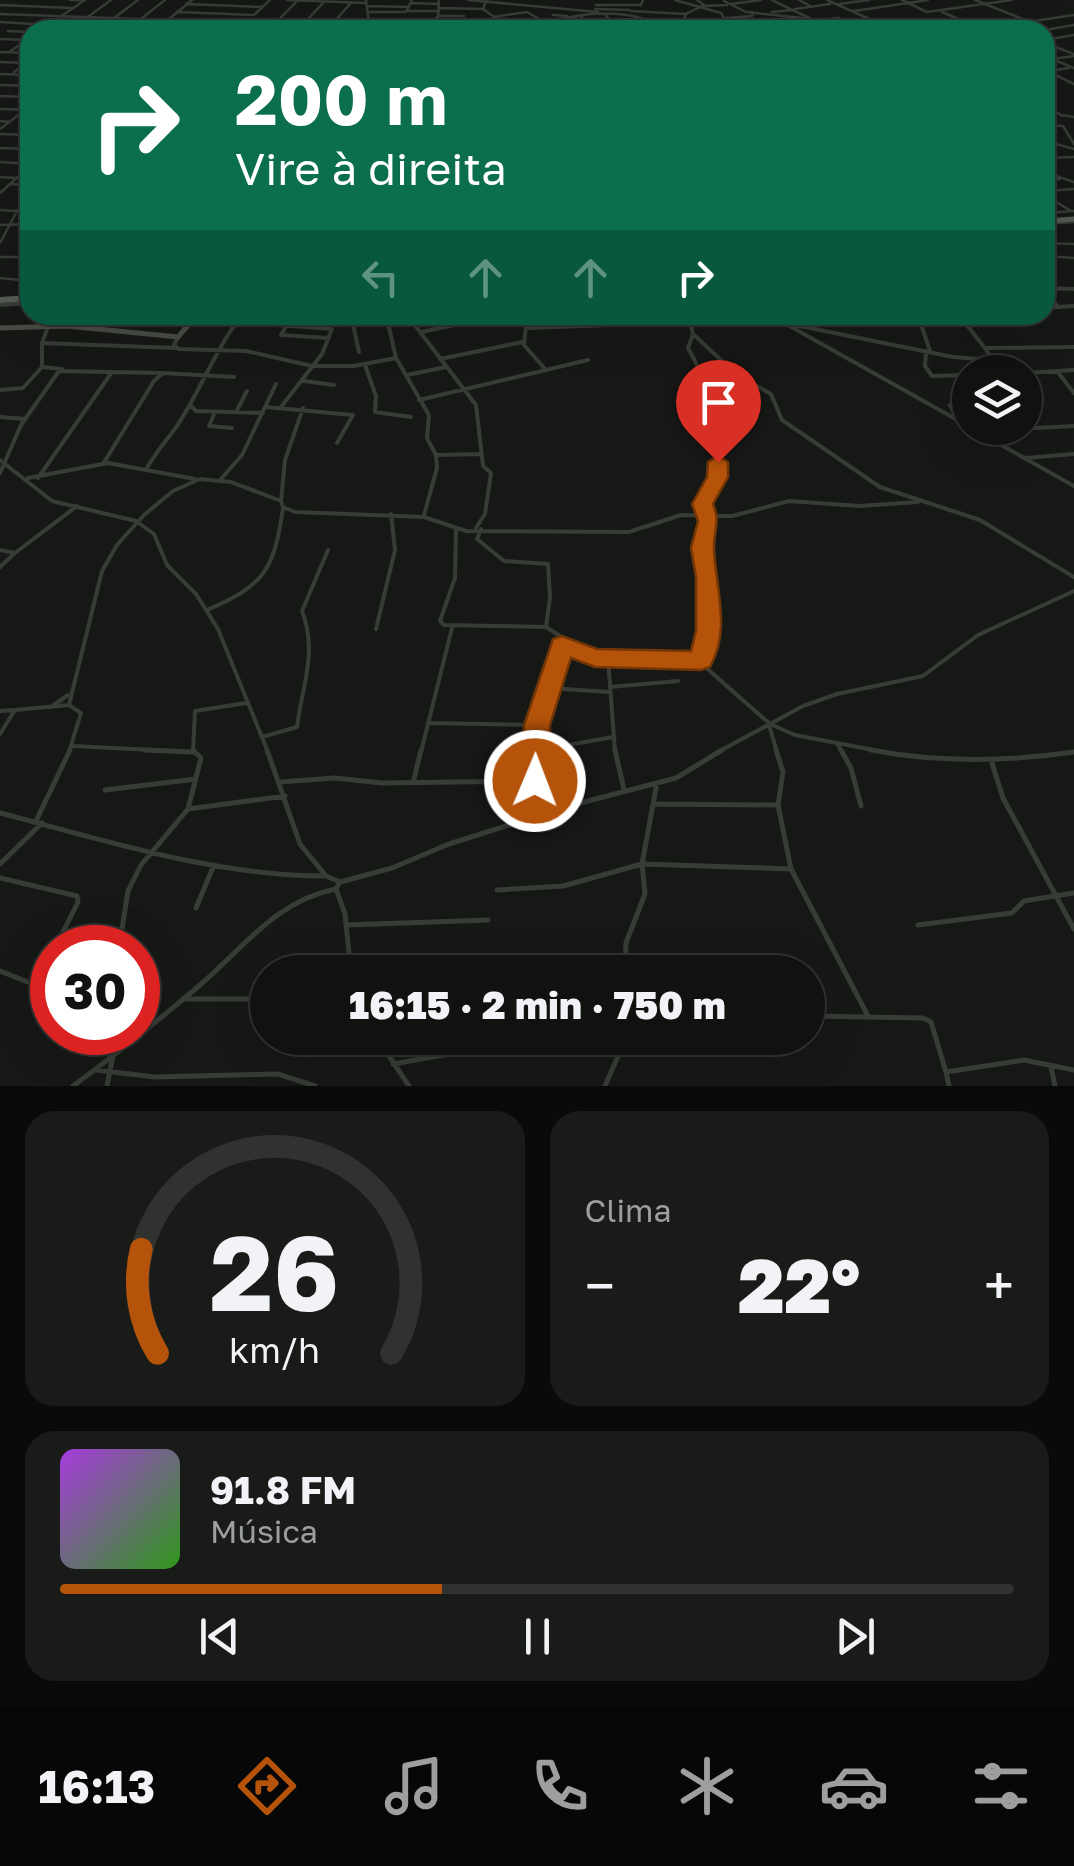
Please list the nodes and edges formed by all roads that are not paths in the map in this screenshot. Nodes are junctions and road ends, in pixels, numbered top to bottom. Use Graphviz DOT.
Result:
graph roads {
  1 [pos="70,0"];
  2 [pos="85,0"];
  3 [pos="112,0"];
  4 [pos="138,0"];
  5 [pos="165,0"];
  6 [pos="192,0"];
  7 [pos="270,0"];
  8 [pos="288,0"];
  9 [pos="298,0"];
  10 [pos="468,0"];
  11 [pos="534,0"];
  12 [pos="559,0"];
  13 [pos="643,0"];
  14 [pos="676,0"];
  15 [pos="697,0"];
  16 [pos="761,0"];
  17 [pos="772,0"];
  18 [pos="799,0"];
  19 [pos="827,0"];
  20 [pos="869,0"];
  21 [pos="902,0"];
  22 [pos="928,0"];
  23 [pos="975,0"];
  24 [pos="1012,0"];
  25 [pos="326,1"];
  26 [pos="352,1"];
  27 [pos="502,1"];
  28 [pos="724,1"];
  29 [pos="0,2"];
  30 [pos="486,2"];
  31 [pos="366,3"];
  32 [pos="907,3"];
  33 [pos="186,4"];
  34 [pos="836,4"];
  35 [pos="984,4"];
  36 [pos="410,5"];
  37 [pos="731,5"];
  38 [pos="532,6"];
  39 [pos="595,6"];
  40 [pos="262,7"];
  41 [pos="700,7"];
  42 [pos="812,7"];
  43 [pos="73,8"];
  44 [pos="439,8"];
  45 [pos="483,8"];
  46 [pos="557,8"];
  47 [pos="793,10"];
  48 [pos="938,10"];
  49 [pos="178,12"];
  50 [pos="368,12"];
  51 [pos="752,12"];
  52 [pos="762,12"];
  53 [pos="854,12"];
  54 [pos="629,13"];
  55 [pos="0,14"];
  56 [pos="606,14"];
  57 [pos="686,14"];
  58 [pos="1074,14"];
  59 [pos="254,15"];
  60 [pos="553,15"];
  61 [pos="61,16"];
  62 [pos="464,16"];
  63 [pos="580,16"];
  64 [pos="89,17"];
  65 [pos="493,17"];
  66 [pos="572,17"];
  67 [pos="114,18"];
  68 [pos="725,18"];
  69 [pos="141,19"];
  70 [pos="369,19"];
  71 [pos="564,19"];
  72 [pos="56,20"];
  73 [pos="85,20"];
  74 [pos="111,20"];
  75 [pos="168,20"];
  76 [pos="249,20"];
  77 [pos="279,20"];
  78 [pos="308,20"];
  79 [pos="336,20"];
  80 [pos="383,20"];
  81 [pos="499,20"];
  82 [pos="541,20"];
  83 [pos="560,20"];
  84 [pos="583,20"];
  85 [pos="608,20"];
  86 [pos="653,20"];
  87 [pos="683,20"];
  88 [pos="813,20"];
  89 [pos="842,20"];
  90 [pos="870,20"];
  91 [pos="964,20"];
  92 [pos="1024,20"];
  93 [pos="1043,20"];
  94 [pos="1055,24"];
  95 [pos="1074,25"];
  96 [pos="1063,27"];
  97 [pos="1055,29"];
  98 [pos="8,31"];
  99 [pos="20,34"];
  100 [pos="1055,36"];
  101 [pos="1074,36"];
  102 [pos="1060,38"];
  103 [pos="1055,39"];
  104 [pos="1074,42"];
  105 [pos="20,44"];
  106 [pos="0,52"];
  107 [pos="10,52"];
  108 [pos="20,52"];
  109 [pos="20,67"];
  110 [pos="0,74"];
  111 [pos="11,74"];
  112 [pos="20,74"];
  113 [pos="1055,75"];
  114 [pos="1055,78"];
  115 [pos="1061,78"];
  116 [pos="1074,84"];
  117 [pos="20,115"];
  118 [pos="0,121"];
  119 [pos="10,122"];
  120 [pos="1055,125"];
  121 [pos="0,132"];
  122 [pos="1068,132"];
  123 [pos="1074,133"];
  124 [pos="1055,143"];
  125 [pos="1074,149"];
  126 [pos="20,174"];
  127 [pos="1055,175"];
  128 [pos="0,178"];
  129 [pos="15,178"];
  130 [pos="1064,178"];
  131 [pos="1055,179"];
  132 [pos="1074,180"];
  133 [pos="9,184"];
  134 [pos="20,185"];
  135 [pos="0,192"];
  136 [pos="20,208"];
  137 [pos="0,210"];
  138 [pos="17,211"];
  139 [pos="20,211"];
  140 [pos="10,224"];
  141 [pos="20,224"];
  142 [pos="0,225"];
  143 [pos="2,235"];
  144 [pos="0,243"];
  145 [pos="1055,303"];
  146 [pos="1074,306"];
  147 [pos="1055,307"];
  148 [pos="1058,307"];
  149 [pos="32,325"];
  150 [pos="49,325"];
  151 [pos="59,325"];
  152 [pos="188,325"];
  153 [pos="236,325"];
  154 [pos="287,325"];
  155 [pos="298,325"];
  156 [pos="353,325"];
  157 [pos="389,325"];
  158 [pos="415,325"];
  159 [pos="458,325"];
  160 [pos="528,325"];
  161 [pos="610,325"];
  162 [pos="692,325"];
  163 [pos="789,325"];
  164 [pos="795,325"];
  165 [pos="921,325"];
  166 [pos="967,325"];
  167 [pos="528,328"];
  168 [pos="1,329"];
  169 [pos="420,332"];
  170 [pos="693,334"];
  171 [pos="178,337"];
  172 [pos="328,338"];
  173 [pos="523,342"];
  174 [pos="42,343"];
  175 [pos="176,348"];
  176 [pos="985,348"];
  177 [pos="1074,348"];
  178 [pos="220,349"];
  179 [pos="928,351"];
  180 [pos="359,352"];
  181 [pos="956,355"];
  182 [pos="989,355"];
  183 [pos="396,358"];
  184 [pos="440,359"];
  185 [pos="588,360"];
  186 [pos="366,365"];
  187 [pos="42,366"];
  188 [pos="312,366"];
  189 [pos="446,367"];
  190 [pos="63,369"];
  191 [pos="546,370"];
  192 [pos="1074,370"];
  193 [pos="1057,371"];
  194 [pos="112,372"];
  195 [pos="151,372"];
  196 [pos="1042,372"];
  197 [pos="162,373"];
  198 [pos="406,375"];
  199 [pos="952,375"];
  200 [pos="207,376"];
  201 [pos="234,376"];
  202 [pos="302,380"];
  203 [pos="154,381"];
  204 [pos="276,384"];
  205 [pos="334,385"];
  206 [pos="464,389"];
  207 [pos="0,390"];
  208 [pos="247,391"];
  209 [pos="1074,393"];
  210 [pos="419,400"];
  211 [pos="190,405"];
  212 [pos="266,407"];
  213 [pos="281,407"];
  214 [pos="303,408"];
  215 [pos="215,412"];
  216 [pos="236,412"];
  217 [pos="262,413"];
  218 [pos="1,417"];
  219 [pos="952,417"];
  220 [pos="24,418"];
  221 [pos="411,418"];
  222 [pos="1074,426"];
  223 [pos="1042,427"];
  224 [pos="232,428"];
  225 [pos="337,443"];
  226 [pos="1002,445"];
  227 [pos="482,454"];
  228 [pos="1074,454"];
  229 [pos="436,455"];
  230 [pos="1025,458"];
  231 [pos="0,460"];
  232 [pos="7,464"];
  233 [pos="103,464"];
  234 [pos="146,470"];
  235 [pos="0,473"];
  236 [pos="26,478"];
  237 [pos="196,478"];
  238 [pos="37,479"];
  239 [pos="221,479"];
  240 [pos="1074,486"];
  241 [pos="918,502"];
  242 [pos="282,504"];
  243 [pos="77,506"];
  244 [pos="391,514"];
  245 [pos="707,516"];
  246 [pos="424,517"];
  247 [pos="136,521"];
  248 [pos="456,529"];
  249 [pos="478,529"];
  250 [pos="0,550"];
  251 [pos="328,550"];
  252 [pos="15,553"];
  253 [pos="0,567"];
  254 [pos="1074,577"];
  255 [pos="1074,590"];
  256 [pos="207,610"];
  257 [pos="452,627"];
  258 [pos="546,627"];
  259 [pos="376,629"];
  260 [pos="562,645"];
  261 [pos="608,658"];
  262 [pos="701,661"];
  263 [pos="678,681"];
  264 [pos="549,688"];
  265 [pos="610,689"];
  266 [pos="68,695"];
  267 [pos="246,702"];
  268 [pos="69,705"];
  269 [pos="51,707"];
  270 [pos="15,710"];
  271 [pos="0,711"];
  272 [pos="428,723"];
  273 [pos="770,724"];
  274 [pos="537,725"];
  275 [pos="0,734"];
  276 [pos="262,737"];
  277 [pos="614,737"];
  278 [pos="838,745"];
  279 [pos="72,746"];
  280 [pos="534,750"];
  281 [pos="193,752"];
  282 [pos="1074,752"];
  283 [pos="992,762"];
  284 [pos="196,779"];
  285 [pos="535,781"];
  286 [pos="280,782"];
  287 [pos="413,783"];
  288 [pos="657,783"];
  289 [pos="105,790"];
  290 [pos="624,790"];
  291 [pos="285,796"];
  292 [pos="653,804"];
  293 [pos="778,805"];
  294 [pos="861,806"];
  295 [pos="188,809"];
  296 [pos="0,813"];
  297 [pos="538,816"];
  298 [pos="39,822"];
  299 [pos="156,850"];
  300 [pos="0,864"];
  301 [pos="642,864"];
  302 [pos="214,865"];
  303 [pos="792,869"];
  304 [pos="326,876"];
  305 [pos="0,878"];
  306 [pos="340,882"];
  307 [pos="336,890"];
  308 [pos="497,890"];
  309 [pos="1074,893"];
  310 [pos="1055,894"];
  311 [pos="196,908"];
  312 [pos="488,920"];
  313 [pos="65,925"];
  314 [pos="123,925"];
  315 [pos="346,925"];
  316 [pos="918,925"];
  317 [pos="1074,929"];
  318 [pos="349,955"];
  319 [pos="626,955"];
  320 [pos="0,971"];
  321 [pos="30,983"];
  322 [pos="183,999"];
  323 [pos="250,999"];
  324 [pos="825,1016"];
  325 [pos="868,1016"];
  326 [pos="160,1018"];
  327 [pos="388,1055"];
  328 [pos="445,1055"];
  329 [pos="619,1055"];
  330 [pos="113,1056"];
  331 [pos="394,1064"];
  332 [pos="1051,1067"];
  333 [pos="96,1070"];
  334 [pos="1074,1070"];
  335 [pos="946,1072"];
  336 [pos="110,1073"];
  337 [pos="226,1075"];
  338 [pos="73,1086"];
  339 [pos="106,1086"];
  340 [pos="223,1086"];
  341 [pos="315,1086"];
  342 [pos="408,1086"];
  343 [pos="605,1086"];
  344 [pos="949,1086"];
  345 [pos="1055,1086"];
  1 -- 2 [label="street"];
  2 -- 43 [label="street"];
  3 -- 64 [label="street"];
  4 -- 67 [label="street"];
  5 -- 69 [label="street"];
  6 -- 33 [label="street"];
  7 -- 40 [label="street"];
  8 -- 9 [label="street"];
  9 -- 25 [label="street"];
  9 -- 77 [label="street"];
  10 -- 30 [label="street"];
  11 -- 38 [label="street"];
  12 -- 46 [label="street"];
  13 -- 39 [label="street"];
  14 -- 41 [label="street"];
  15 -- 41 [label="street"];
  16 -- 37 [label="street"];
  17 -- 47 [label="street"];
  18 -- 42 [label="street"];
  19 -- 34 [label="street"];
  20 -- 34 [label="street"];
  21 -- 32 [label="street"];
  22 -- 32 [label="street"];
  23 -- 35 [label="street"];
  24 -- 35 [label="street"];
  25 -- 26 [label="street"];
  25 -- 78 [label="street"];
  26 -- 31 [label="street"];
  26 -- 79 [label="street"];
  27 -- 30 [label="street"];
  27 -- 38 [label="street"];
  28 -- 37 [label="street"];
  29 -- 43 [label="street"];
  30 -- 45 [label="street"];
  31 -- 36 [label="street"];
  31 -- 50 [label="street"];
  32 -- 48 [label="street"];
  32 -- 53 [label="street"];
  33 -- 40 [label="street"];
  33 -- 49 [label="street"];
  34 -- 42 [label="street"];
  34 -- 53 [label="street"];
  35 -- 48 [label="street"];
  35 -- 92 [label="street"];
  36 -- 44 [label="street"];
  36 -- 44 [label="street"];
  36 -- 50 [label="street"];
  37 -- 41 [label="street"];
  37 -- 51 [label="street"];
  38 -- 46 [label="street"];
  39 -- 46 [label="street"];
  39 -- 54 [label="street"];
  39 -- 56 [label="street"];
  40 -- 59 [label="street"];
  41 -- 57 [label="street"];
  41 -- 68 [label="street"];
  42 -- 47 [label="street"];
  43 -- 61 [label="street"];
  44 -- 45 [label="street"];
  44 -- 62 [label="street"];
  45 -- 65 [label="street"];
  47 -- 52 [label="street"];
  47 -- 88 [label="street"];
  48 -- 91 [label="street"];
  49 -- 59 [label="street"];
  49 -- 75 [label="street"];
  50 -- 70 [label="street"];
  51 -- 52 [label="street"];
  51 -- 68 [label="street"];
  52 -- 88 [label="street"];
  53 -- 90 [label="street"];
  54 -- 56 [label="street"];
  54 -- 57 [label="street"];
  54 -- 86 [label="street"];
  55 -- 61 [label="street"];
  56 -- 63 [label="street"];
  56 -- 85 [label="street"];
  57 -- 87 [label="street"];
  58 -- 93 [label="street"];
  59 -- 76 [label="street"];
  60 -- 66 [label="street"];
  61 -- 64 [label="street"];
  61 -- 72 [label="street"];
  63 -- 66 [label="street"];
  63 -- 84 [label="street"];
  64 -- 67 [label="street"];
  64 -- 73 [label="street"];
  65 -- 81 [label="street"];
  65 -- 82 [label="street"];
  66 -- 71 [label="street"];
  67 -- 69 [label="street"];
  67 -- 74 [label="street"];
  69 -- 75 [label="street"];
  70 -- 80 [label="street"];
  71 -- 83 [label="street"];
  88 -- 89 [label="street"];
  94 -- 96 [label="street"];
  95 -- 96 [label="street"];
  96 -- 97 [label="street"];
  98 -- 99 [label="street"];
  100 -- 102 [label="street"];
  101 -- 102 [label="street"];
  102 -- 103 [label="street"];
  102 -- 104 [label="street"];
  105 -- 107 [label="street"];
  106 -- 107 [label="street"];
  107 -- 108 [label="street"];
  109 -- 111 [label="street"];
  110 -- 111 [label="street"];
  111 -- 112 [label="street"];
  113 -- 115 [label="street"];
  114 -- 115 [label="street"];
  115 -- 116 [label="street"];
  117 -- 119 [label="street"];
  118 -- 119 [label="street"];
  119 -- 121 [label="street"];
  120 -- 122 [label="street"];
  122 -- 123 [label="street"];
  122 -- 124 [label="street"];
  124 -- 125 [label="street"];
  126 -- 129 [label="street"];
  127 -- 130 [label="street"];
  128 -- 129 [label="street"];
  129 -- 133 [label="street"];
  130 -- 131 [label="street"];
  130 -- 132 [label="street"];
  133 -- 134 [label="street"];
  133 -- 135 [label="street"];
  136 -- 138 [label="street"];
  137 -- 138 [label="street"];
  138 -- 139 [label="street"];
  138 -- 140 [label="street"];
  140 -- 141 [label="street"];
  140 -- 142 [label="street"];
  140 -- 143 [label="street"];
  143 -- 144 [label="street"];
  145 -- 148 [label="street"];
  146 -- 148 [label="street"];
  147 -- 148 [label="street"];
  149 -- 168 [label="street"];
  150 -- 174 [label="street"];
  151 -- 171 [label="street"];
  152 -- 171 [label="street"];
  153 -- 178 [label="street"];
  154 -- 172 [label="street"];
  155 -- 172 [label="street"];
  156 -- 180 [label="street"];
  157 -- 183 [label="street"];
  158 -- 169 [label="street"];
  159 -- 169 [label="street"];
  160 -- 167 [label="street"];
  161 -- 167 [label="street"];
  162 -- 170 [label="street"];
  163 -- 219 [label="street"];
  164 -- 179 [label="street"];
  165 -- 179 [label="street"];
  166 -- 176 [label="street"];
  167 -- 173 [label="street"];
  169 -- 184 [label="street"];
  170 -- 241 [label="street"];
  170 -- 245 [label="street"];
  171 -- 175 [label="street"];
  172 -- 188 [label="street"];
  173 -- 184 [label="street"];
  173 -- 191 [label="street"];
  174 -- 175 [label="street"];
  174 -- 187 [label="street"];
  175 -- 178 [label="street"];
  176 -- 177 [label="street"];
  176 -- 182 [label="street"];
  178 -- 188 [label="street"];
  178 -- 200 [label="street"];
  179 -- 181 [label="street"];
  179 -- 199 [label="street"];
  183 -- 186 [label="street"];
  183 -- 198 [label="street"];
  184 -- 189 [label="street"];
  185 -- 191 [label="street"];
  186 -- 188 [label="street"];
  186 -- 221 [label="street"];
  187 -- 190 [label="street"];
  187 -- 207 [label="street"];
  188 -- 202 [label="street"];
  189 -- 198 [label="street"];
  189 -- 206 [label="street"];
  190 -- 194 [label="street"];
  190 -- 220 [label="street"];
  191 -- 206 [label="street"];
  192 -- 193 [label="street"];
  193 -- 196 [label="street"];
  193 -- 209 [label="street"];
  194 -- 195 [label="street"];
  194 -- 238 [label="street"];
  195 -- 197 [label="street"];
  195 -- 203 [label="street"];
  197 -- 200 [label="street"];
  197 -- 203 [label="street"];
  198 -- 210 [label="street"];
  200 -- 201 [label="street"];
  200 -- 211 [label="street"];
  202 -- 205 [label="street"];
  202 -- 213 [label="street"];
  203 -- 233 [label="street"];
  204 -- 212 [label="street"];
  206 -- 210 [label="street"];
  206 -- 227 [label="street"];
  208 -- 216 [label="street"];
  210 -- 229 [label="street"];
  211 -- 215 [label="street"];
  211 -- 234 [label="street"];
  212 -- 213 [label="street"];
  212 -- 217 [label="street"];
  213 -- 214 [label="street"];
  214 -- 225 [label="street"];
  214 -- 242 [label="street"];
  215 -- 216 [label="street"];
  215 -- 224 [label="street"];
  216 -- 217 [label="street"];
  217 -- 239 [label="street"];
  218 -- 220 [label="street"];
  220 -- 232 [label="street"];
  222 -- 223 [label="street"];
  226 -- 230 [label="street"];
  227 -- 229 [label="street"];
  227 -- 249 [label="street"];
  228 -- 230 [label="street"];
  229 -- 246 [label="street"];
  230 -- 240 [label="street"];
  231 -- 232 [label="street"];
  232 -- 235 [label="street"];
  232 -- 236 [label="street"];
  233 -- 234 [label="street"];
  233 -- 238 [label="street"];
  234 -- 237 [label="street"];
  236 -- 238 [label="street"];
  236 -- 243 [label="street"];
  237 -- 239 [label="street"];
  237 -- 247 [label="street"];
  239 -- 242 [label="street"];
  241 -- 245 [label="street"];
  241 -- 254 [label="street"];
  242 -- 244 [label="street"];
  242 -- 256 [label="street"];
  243 -- 247 [label="street"];
  243 -- 252 [label="street"];
  244 -- 246 [label="street"];
  244 -- 259 [label="street"];
  245 -- 249 [label="street"];
  245 -- 262 [label="street"];
  246 -- 248 [label="street"];
  247 -- 256 [label="street"];
  247 -- 266 [label="street"];
  248 -- 249 [label="street"];
  248 -- 257 [label="street"];
  249 -- 258 [label="street"];
  250 -- 252 [label="street"];
  251 -- 276 [label="street"];
  252 -- 253 [label="street"];
  255 -- 273 [label="street"];
  256 -- 267 [label="street"];
  257 -- 258 [label="street"];
  257 -- 272 [label="street"];
  258 -- 260 [label="street"];
  260 -- 261 [label="street"];
  260 -- 264 [label="street"];
  261 -- 262 [label="street"];
  261 -- 265 [label="street"];
  262 -- 273 [label="street"];
  263 -- 265 [label="street"];
  264 -- 265 [label="street"];
  264 -- 274 [label="street"];
  265 -- 277 [label="street"];
  266 -- 268 [label="street"];
  266 -- 269 [label="street"];
  267 -- 276 [label="street"];
  267 -- 281 [label="street"];
  268 -- 269 [label="street"];
  268 -- 279 [label="street"];
  269 -- 270 [label="street"];
  270 -- 271 [label="street"];
  270 -- 275 [label="street"];
  272 -- 274 [label="street"];
  272 -- 287 [label="street"];
  273 -- 278 [label="street"];
  273 -- 288 [label="street"];
  273 -- 293 [label="street"];
  274 -- 280 [label="street"];
  276 -- 286 [label="street"];
  277 -- 280 [label="street"];
  277 -- 290 [label="street"];
  278 -- 283 [label="street"];
  278 -- 294 [label="street"];
  279 -- 281 [label="street"];
  279 -- 298 [label="street"];
  280 -- 285 [label="street"];
  281 -- 284 [label="street"];
  282 -- 283 [label="street"];
  283 -- 310 [label="street"];
  284 -- 289 [label="street"];
  284 -- 295 [label="street"];
  285 -- 287 [label="street"];
  285 -- 297 [label="street"];
  286 -- 287 [label="street"];
  286 -- 291 [label="street"];
  288 -- 290 [label="street"];
  288 -- 292 [label="street"];
  290 -- 297 [label="street"];
  291 -- 295 [label="street"];
  291 -- 304 [label="street"];
  292 -- 293 [label="street"];
  292 -- 301 [label="street"];
  293 -- 303 [label="street"];
  295 -- 299 [label="street"];
  296 -- 298 [label="street"];
  297 -- 306 [label="street"];
  298 -- 299 [label="street"];
  298 -- 300 [label="street"];
  299 -- 302 [label="street"];
  299 -- 314 [label="street"];
  301 -- 303 [label="street"];
  301 -- 308 [label="street"];
  301 -- 319 [label="street"];
  302 -- 304 [label="street"];
  302 -- 311 [label="street"];
  303 -- 325 [label="street"];
  304 -- 306 [label="street"];
  305 -- 313 [label="street"];
  306 -- 307 [label="street"];
  307 -- 315 [label="street"];
  307 -- 322 [label="street"];
  309 -- 310 [label="street"];
  310 -- 316 [label="street"];
  310 -- 317 [label="street"];
  312 -- 315 [label="street"];
  315 -- 318 [label="street"];
  320 -- 321 [label="street"];
  322 -- 323 [label="street"];
  322 -- 326 [label="street"];
  324 -- 325 [label="street"];
  325 -- 335 [label="street"];
  327 -- 331 [label="street"];
  328 -- 331 [label="street"];
  329 -- 343 [label="street"];
  330 -- 333 [label="street"];
  330 -- 336 [label="street"];
  331 -- 342 [label="street"];
  332 -- 334 [label="street"];
  332 -- 335 [label="street"];
  332 -- 345 [label="street"];
  333 -- 336 [label="street"];
  333 -- 338 [label="street"];
  335 -- 344 [label="street"];
  336 -- 337 [label="street"];
  336 -- 339 [label="street"];
  337 -- 340 [label="street"];
  337 -- 341 [label="street"];
}
